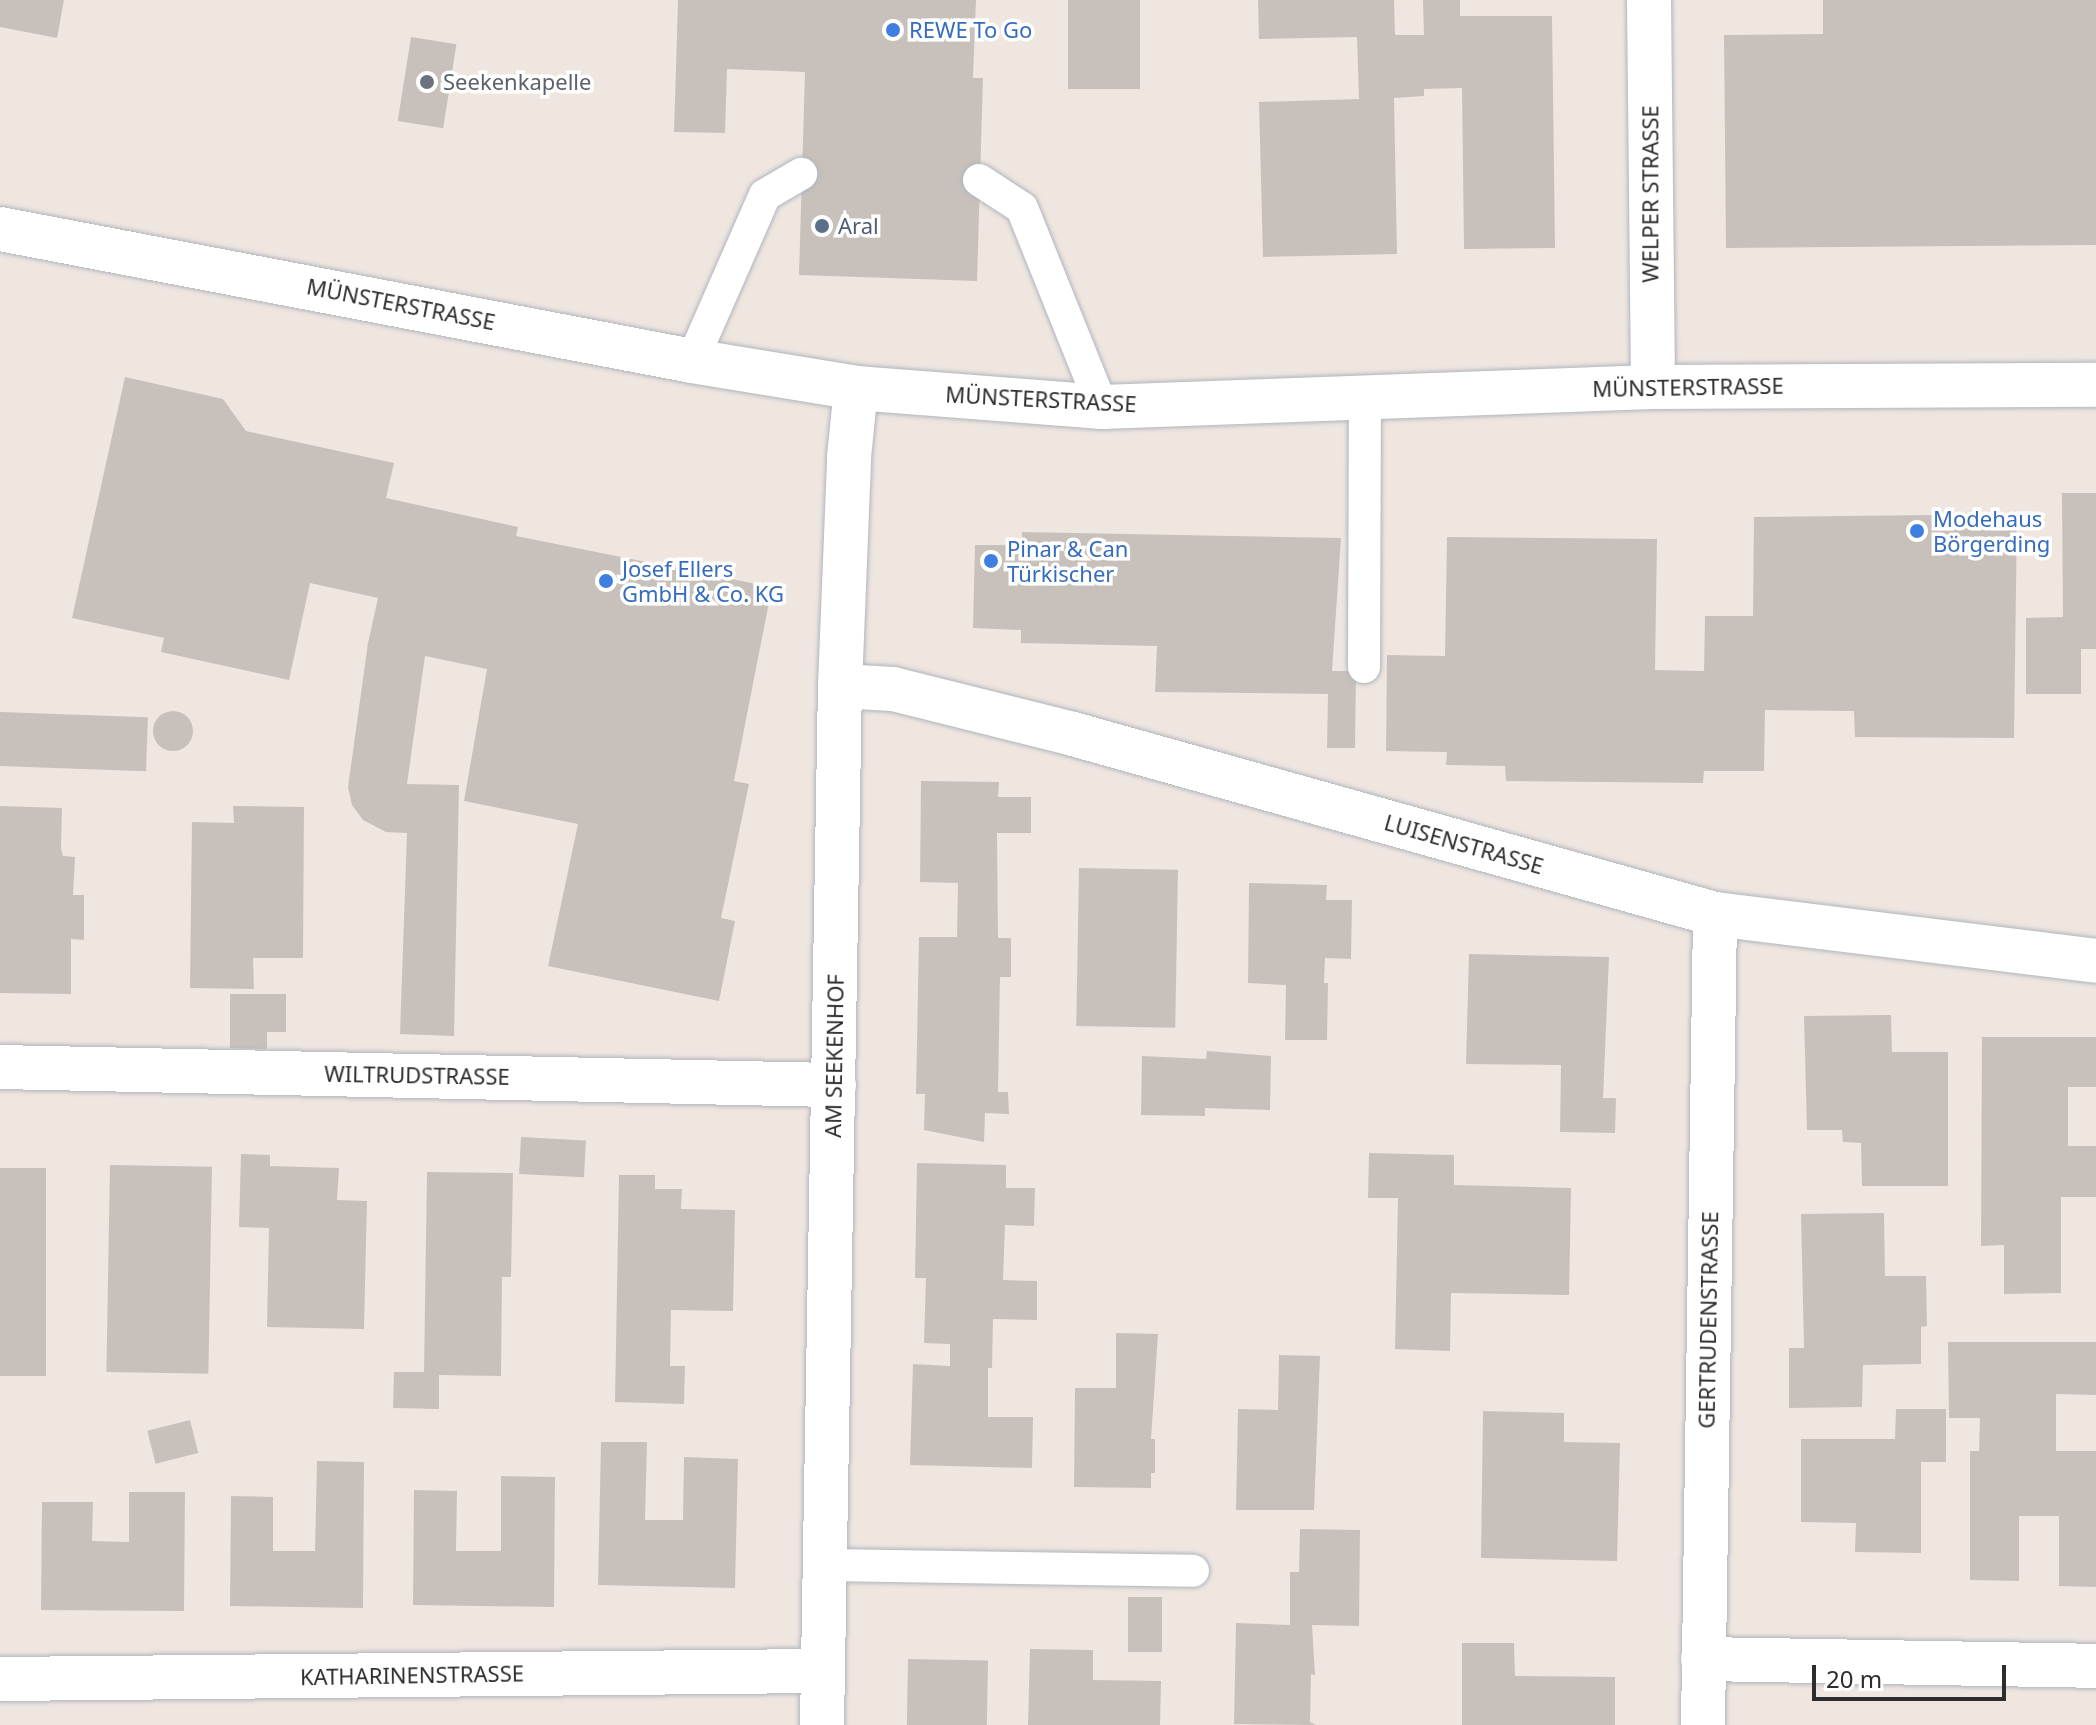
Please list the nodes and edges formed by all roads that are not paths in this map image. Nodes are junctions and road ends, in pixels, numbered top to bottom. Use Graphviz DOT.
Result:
graph roads {
  1 [pos="1649,0"];
  2 [pos="801,174"];
  3 [pos="979,180"];
  4 [pos="0,229"];
  5 [pos="692,361"];
  6 [pos="2096,385"];
  7 [pos="1653,387"];
  8 [pos="856,388"];
  9 [pos="1365,397"];
  10 [pos="1102,407"];
  11 [pos="1364,667"];
  12 [pos="840,686"];
  13 [pos="1715,914"];
  14 [pos="2096,961"];
  15 [pos="0,1067"];
  16 [pos="834,1085"];
  17 [pos="827,1565"];
  18 [pos="1193,1571"];
  19 [pos="1703,1659"];
  20 [pos="2096,1666"];
  21 [pos="823,1671"];
  22 [pos="0,1679"];
  23 [pos="822,1725"];
  24 [pos="1703,1725"];
  1 -- 7 [label="street, WELPER STRASSE"];
  2 -- 5 [label="lane"];
  3 -- 10 [label="lane"];
  4 -- 5 [label="street, MÜNSTERSTRASSE"];
  5 -- 8 [label="street, MÜNSTERSTRASSE"];
  6 -- 7 [label="street, MÜNSTERSTRASSE"];
  7 -- 9 [label="street, MÜNSTERSTRASSE"];
  8 -- 10 [label="street, MÜNSTERSTRASSE"];
  8 -- 12 [label="street, AM SEEKENHOF"];
  9 -- 10 [label="street, MÜNSTERSTRASSE"];
  9 -- 11 [label="lane"];
  12 -- 13 [label="street, LUISENSTRASSE"];
  12 -- 16 [label="street, AM SEEKENHOF"];
  13 -- 14 [label="street, LUISENSTRASSE"];
  13 -- 19 [label="street, GERTRUDENSTRASSE"];
  15 -- 16 [label="street, WILTRUDSTRASSE"];
  16 -- 17 [label="street, AM SEEKENHOF"];
  17 -- 18 [label="lane"];
  17 -- 21 [label="street, AM SEEKENHOF"];
  19 -- 20 [label="street"];
  19 -- 24 [label="street, GERTRUDENSTRASSE"];
  21 -- 22 [label="street, KATHARINENSTRASSE"];
  21 -- 23 [label="street, AM SEEKENHOF"];
}
